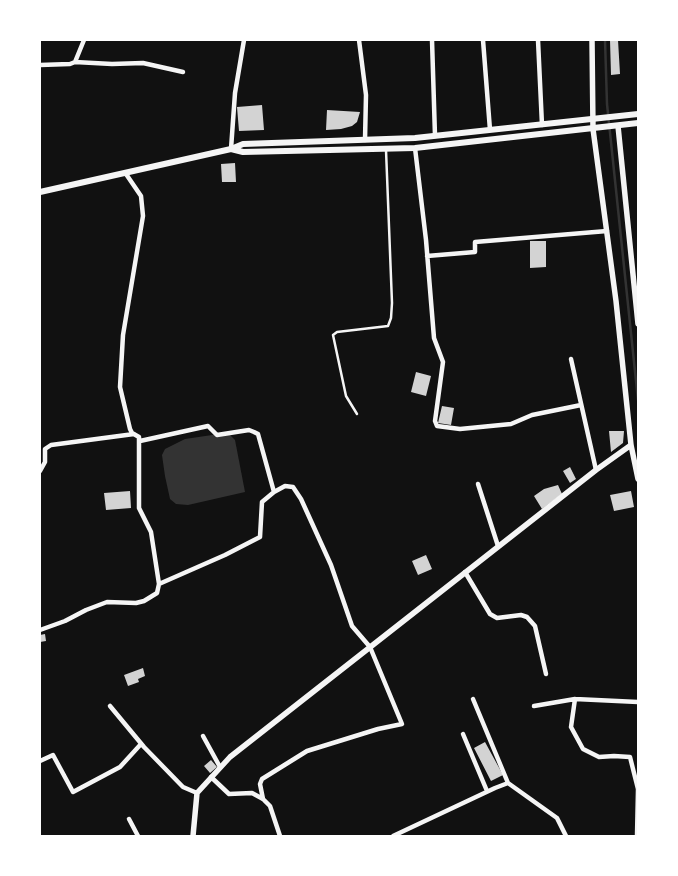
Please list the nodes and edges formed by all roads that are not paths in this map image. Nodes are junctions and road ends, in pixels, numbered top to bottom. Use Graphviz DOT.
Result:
graph roads {
  1 [pos="84,40"];
  2 [pos="244,40"];
  3 [pos="359,40"];
  4 [pos="432,40"];
  5 [pos="483,40"];
  6 [pos="538,40"];
  7 [pos="592,40"];
  8 [pos="75,62"];
  9 [pos="40,65"];
  10 [pos="183,72"];
  11 [pos="638,114"];
  12 [pos="595,119"];
  13 [pos="638,123"];
  14 [pos="542,125"];
  15 [pos="616,126"];
  16 [pos="595,129"];
  17 [pos="490,130"];
  18 [pos="435,136"];
  19 [pos="365,140"];
  20 [pos="415,148"];
  21 [pos="231,149"];
  22 [pos="386,149"];
  23 [pos="126,174"];
  24 [pos="40,192"];
  25 [pos="607,231"];
  26 [pos="427,256"];
  27 [pos="638,324"];
  28 [pos="571,359"];
  29 [pos="581,406"];
  30 [pos="357,414"];
  31 [pos="136,434"];
  32 [pos="140,441"];
  33 [pos="631,445"];
  34 [pos="596,470"];
  35 [pos="40,471"];
  36 [pos="638,479"];
  37 [pos="478,484"];
  38 [pos="274,492"];
  39 [pos="498,546"];
  40 [pos="466,572"];
  41 [pos="159,584"];
  42 [pos="40,630"];
  43 [pos="370,647"];
  44 [pos="546,674"];
  45 [pos="472,699"];
  46 [pos="576,699"];
  47 [pos="638,702"];
  48 [pos="110,706"];
  49 [pos="534,706"];
  50 [pos="463,734"];
  51 [pos="203,736"];
  52 [pos="142,744"];
  53 [pos="40,761"];
  54 [pos="220,767"];
  55 [pos="211,777"];
  56 [pos="508,783"];
  57 [pos="638,789"];
  58 [pos="487,791"];
  59 [pos="197,793"];
  60 [pos="262,798"];
  61 [pos="129,819"];
  62 [pos="138,836"];
  63 [pos="193,836"];
  64 [pos="280,836"];
  65 [pos="393,836"];
  66 [pos="566,836"];
  67 [pos="637,836"];
  1 -- 8 [label="street"];
  2 -- 21 [label="street"];
  3 -- 19 [label="street"];
  4 -- 18 [label="street"];
  5 -- 17 [label="street"];
  6 -- 14 [label="street"];
  7 -- 12 [label="street"];
  8 -- 9 [label="street"];
  8 -- 10 [label="street"];
  11 -- 12 [label="main road"];
  12 -- 14 [label="main road"];
  12 -- 16 [label="street"];
  13 -- 15 [label="main road"];
  14 -- 17 [label="main road"];
  15 -- 16 [label="main road"];
  15 -- 27 [label="street"];
  16 -- 20 [label="main road"];
  16 -- 25 [label="street"];
  17 -- 18 [label="main road"];
  18 -- 19 [label="main road"];
  19 -- 21 [label="main road"];
  20 -- 22 [label="main road"];
  20 -- 26 [label="street"];
  21 -- 22 [label="main road"];
  21 -- 23 [label="main road"];
  22 -- 30 [label="lane"];
  23 -- 24 [label="main road"];
  23 -- 31 [label="street"];
  25 -- 26 [label="street"];
  25 -- 33 [label="street"];
  26 -- 29 [label="street"];
  28 -- 29 [label="street"];
  29 -- 34 [label="street"];
  31 -- 32 [label="street"];
  31 -- 35 [label="street"];
  32 -- 38 [label="street"];
  32 -- 41 [label="street"];
  33 -- 34 [label="street"];
  33 -- 36 [label="street"];
  34 -- 39 [label="street"];
  37 -- 39 [label="street"];
  38 -- 41 [label="street"];
  38 -- 43 [label="street"];
  39 -- 40 [label="street"];
  40 -- 43 [label="street"];
  40 -- 44 [label="street"];
  41 -- 42 [label="street"];
  43 -- 54 [label="street"];
  43 -- 60 [label="street"];
  45 -- 56 [label="street"];
  46 -- 47 [label="street"];
  46 -- 49 [label="street"];
  46 -- 57 [label="street"];
  48 -- 52 [label="street"];
  50 -- 58 [label="street"];
  51 -- 54 [label="street"];
  52 -- 53 [label="street"];
  52 -- 59 [label="street"];
  54 -- 55 [label="street"];
  55 -- 59 [label="street"];
  55 -- 60 [label="street"];
  56 -- 58 [label="street"];
  56 -- 66 [label="street"];
  57 -- 67 [label="street"];
  58 -- 65 [label="street"];
  59 -- 63 [label="street"];
  60 -- 64 [label="street"];
  61 -- 62 [label="street"];
}
